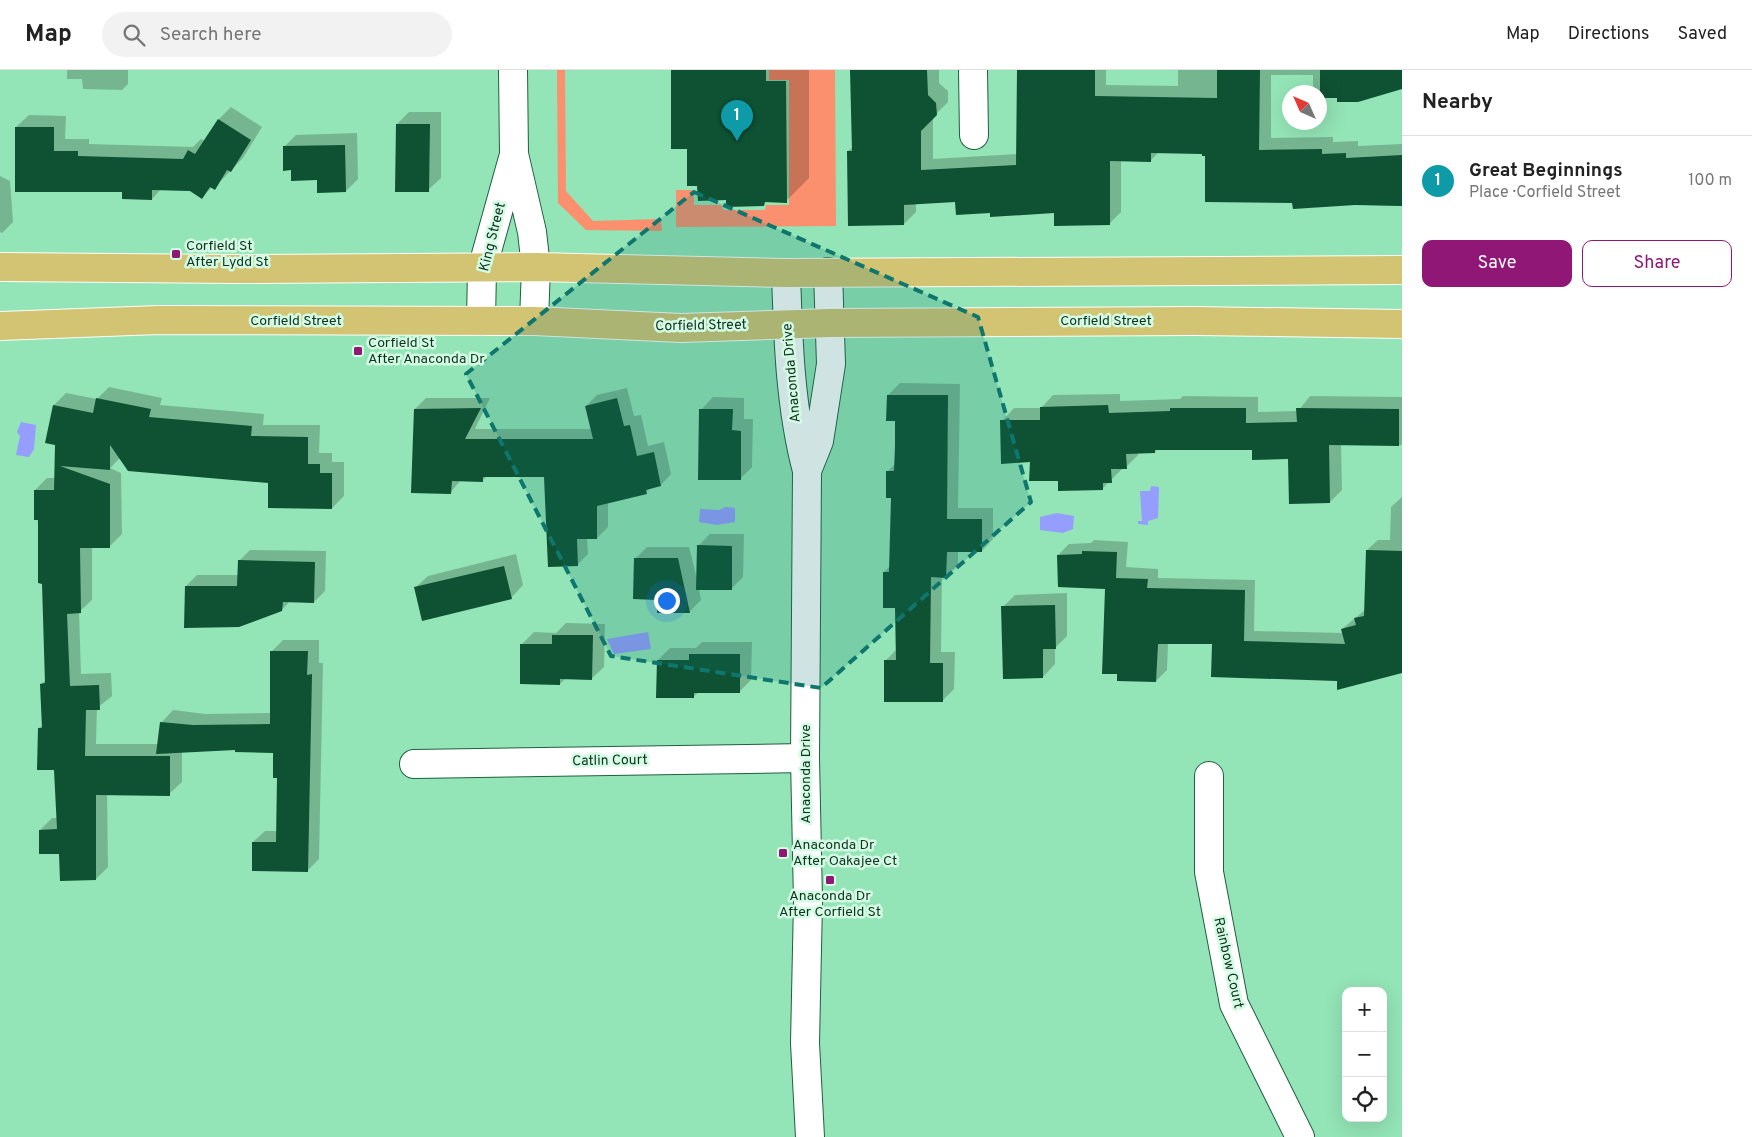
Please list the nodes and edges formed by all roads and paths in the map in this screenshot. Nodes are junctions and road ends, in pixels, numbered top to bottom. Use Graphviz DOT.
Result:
graph roads {
  1 [pos="513,70"];
  2 [pos="973,70"];
  3 [pos="974,136"];
  4 [pos="514,154"];
  5 [pos="0,267"];
  6 [pos="536,267"];
  7 [pos="482,269"];
  8 [pos="1402,270"];
  9 [pos="828,272"];
  10 [pos="786,274"];
  11 [pos="481,321"];
  12 [pos="534,321"];
  13 [pos="829,323"];
  14 [pos="787,324"];
  15 [pos="1402,324"];
  16 [pos="0,326"];
  17 [pos="808,471"];
  18 [pos="805,758"];
  19 [pos="414,764"];
  20 [pos="1209,776"];
  21 [pos="810,1137"];
  22 [pos="1300,1137"];
  1 -- 4 [label="main road, King Street"];
  2 -- 3 [label="main road"];
  4 -- 6 [label="main road, King Street"];
  4 -- 7 [label="main road, King Street"];
  5 -- 7 [label="main road"];
  6 -- 7 [label="main road"];
  6 -- 10 [label="main road"];
  6 -- 12 [label="main road, King Street"];
  7 -- 11 [label="main road, King Street"];
  8 -- 9 [label="main road"];
  9 -- 10 [label="main road"];
  9 -- 13 [label="main road, Anaconda Drive"];
  10 -- 14 [label="main road, Anaconda Drive"];
  11 -- 12 [label="main road, Corfield Street"];
  11 -- 16 [label="main road, Corfield Street"];
  12 -- 14 [label="main road, Corfield Street"];
  13 -- 14 [label="main road, Corfield Street"];
  13 -- 15 [label="main road, Corfield Street"];
  13 -- 17 [label="main road, Anaconda Drive"];
  14 -- 17 [label="main road, Anaconda Drive"];
  17 -- 18 [label="main road, Anaconda Drive"];
  18 -- 19 [label="main road, Catlin Court"];
  18 -- 21 [label="main road, Anaconda Drive"];
  20 -- 22 [label="main road, Rainbow Court"];
}
